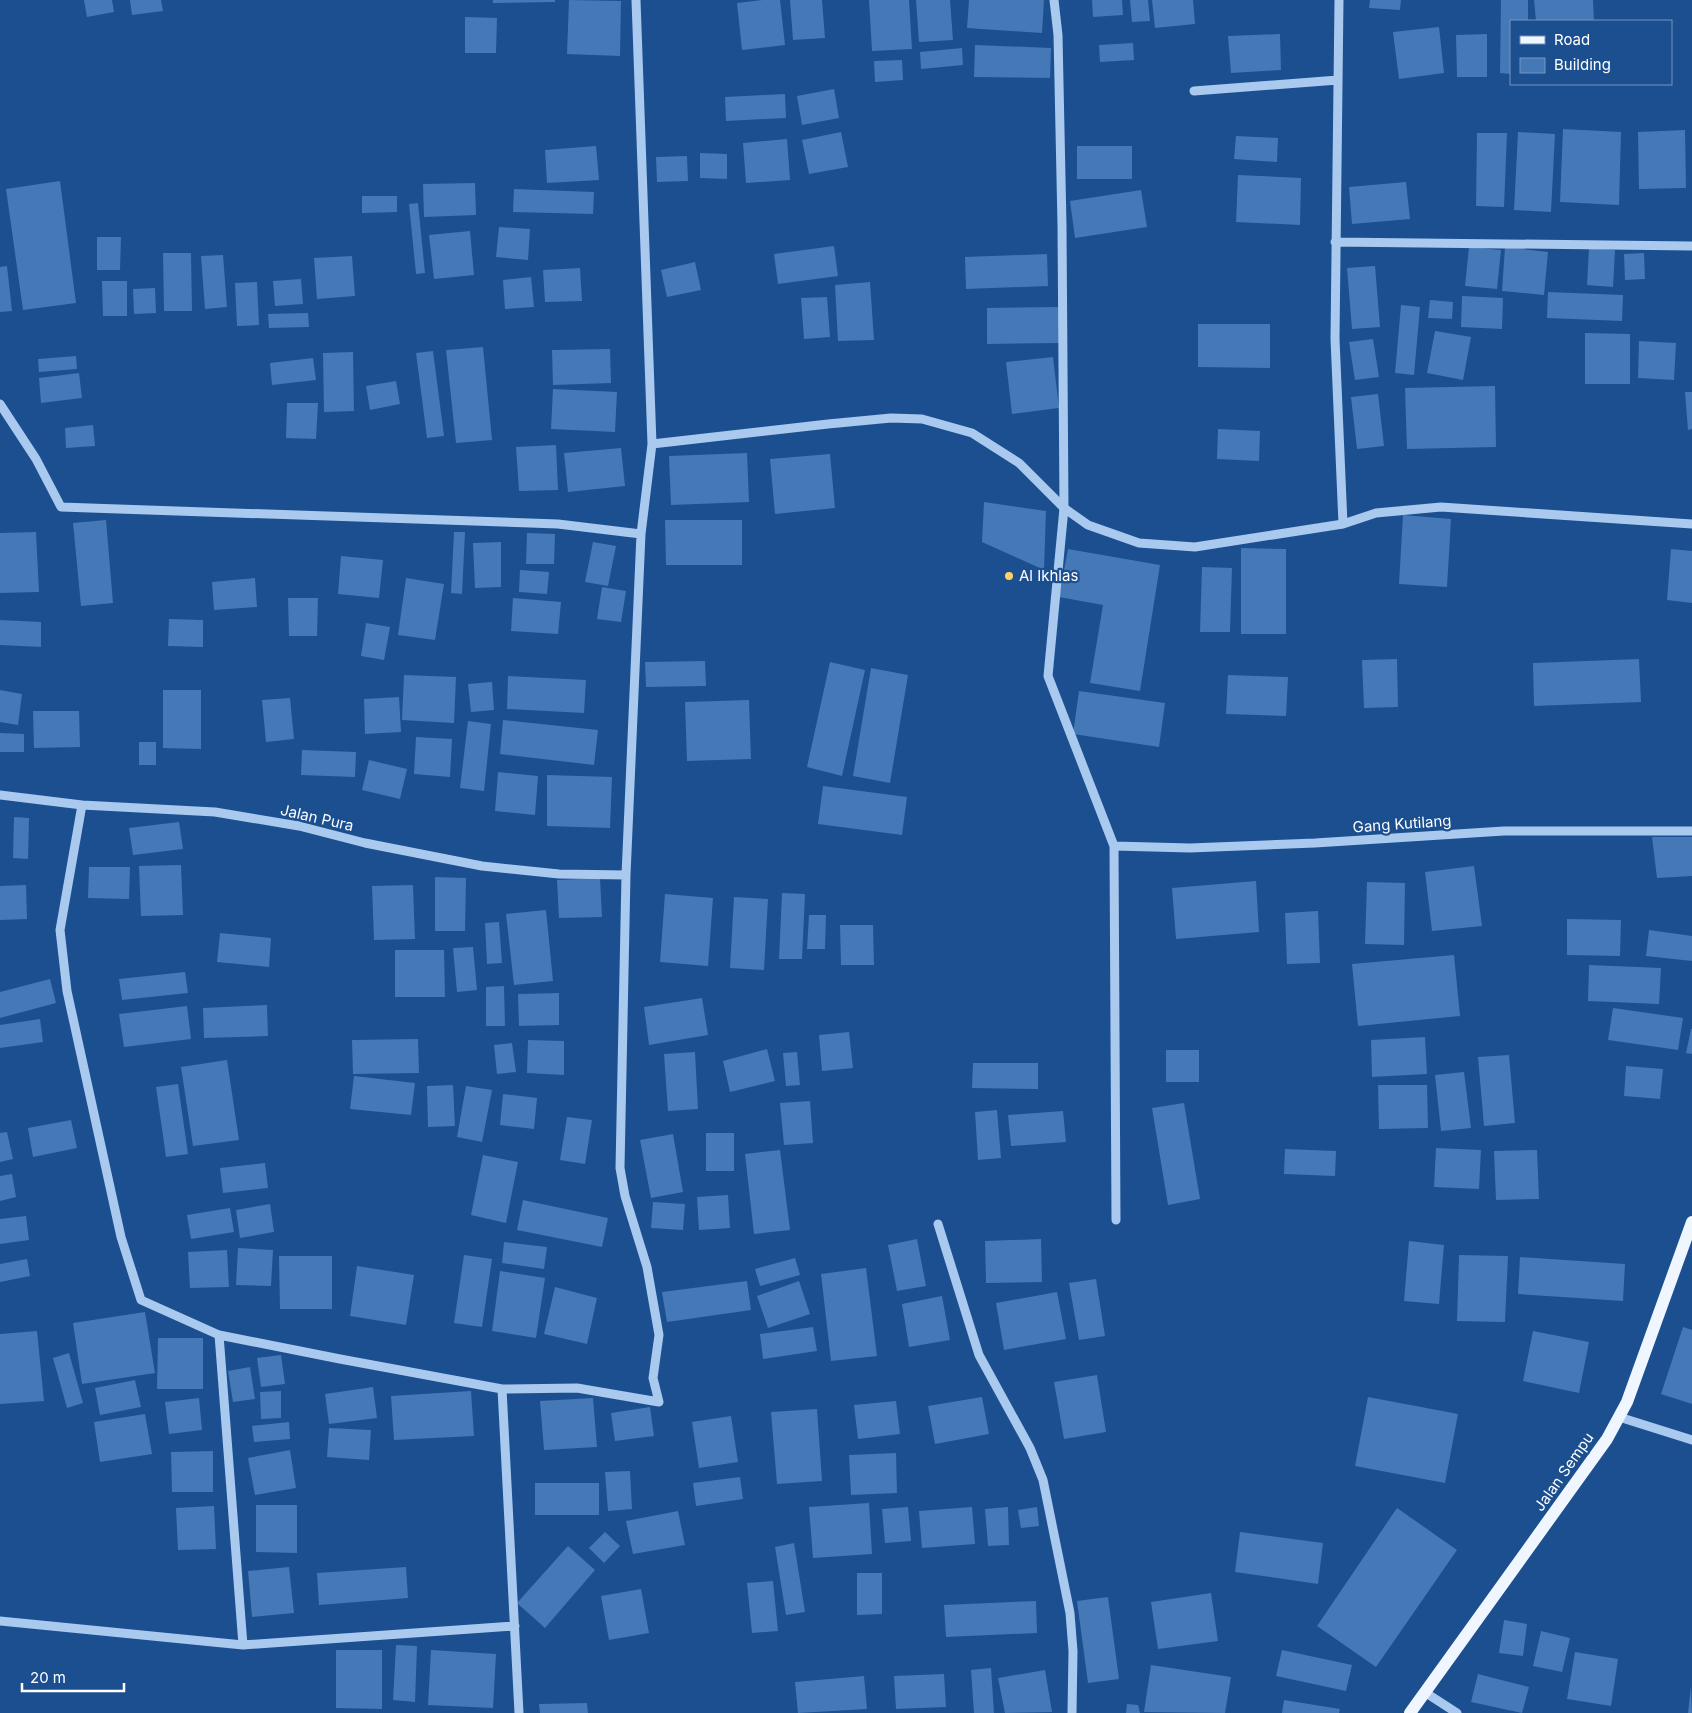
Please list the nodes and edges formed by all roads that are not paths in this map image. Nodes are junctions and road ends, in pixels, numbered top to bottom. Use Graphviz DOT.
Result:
graph roads {
  1 [pos="636,0"];
  2 [pos="1054,0"];
  3 [pos="1339,0"];
  4 [pos="1338,80"];
  5 [pos="1194,91"];
  6 [pos="1335,242"];
  7 [pos="1692,246"];
  8 [pos="0,404"];
  9 [pos="652,444"];
  10 [pos="1064,508"];
  11 [pos="1343,524"];
  12 [pos="1692,524"];
  13 [pos="641,534"];
  14 [pos="0,795"];
  15 [pos="82,805"];
  16 [pos="1692,831"];
  17 [pos="1114,846"];
  18 [pos="626,875"];
  19 [pos="1116,1220"];
  20 [pos="1692,1222"];
  21 [pos="938,1224"];
  22 [pos="219,1335"];
  23 [pos="502,1389"];
  24 [pos="1619,1417"];
  25 [pos="1692,1440"];
  26 [pos="0,1621"];
  27 [pos="515,1626"];
  28 [pos="243,1645"];
  29 [pos="1426,1693"];
  30 [pos="517,1713"];
  31 [pos="1072,1713"];
  32 [pos="1410,1713"];
  33 [pos="1457,1713"];
  1 -- 9 [label="street"];
  2 -- 10 [label="street"];
  3 -- 4 [label="street"];
  4 -- 5 [label="street"];
  4 -- 6 [label="street"];
  6 -- 7 [label="street"];
  6 -- 11 [label="street"];
  8 -- 13 [label="street"];
  9 -- 10 [label="street"];
  9 -- 13 [label="street"];
  10 -- 11 [label="street"];
  10 -- 17 [label="street"];
  11 -- 12 [label="street"];
  13 -- 18 [label="street"];
  14 -- 15 [label="street, Jalan Pura"];
  15 -- 18 [label="street, Jalan Pura"];
  15 -- 22 [label="street"];
  16 -- 17 [label="street, Gang Kutilang"];
  17 -- 19 [label="street"];
  18 -- 23 [label="street"];
  20 -- 24 [label="main road, Jalan Sempu"];
  21 -- 31 [label="street"];
  22 -- 23 [label="street"];
  22 -- 28 [label="street"];
  23 -- 27 [label="street"];
  24 -- 25 [label="street"];
  24 -- 29 [label="main road, Jalan Sempu"];
  26 -- 28 [label="street"];
  27 -- 28 [label="street"];
  27 -- 30 [label="street"];
  29 -- 32 [label="main road, Jalan Sempu"];
  29 -- 33 [label="street"];
}
